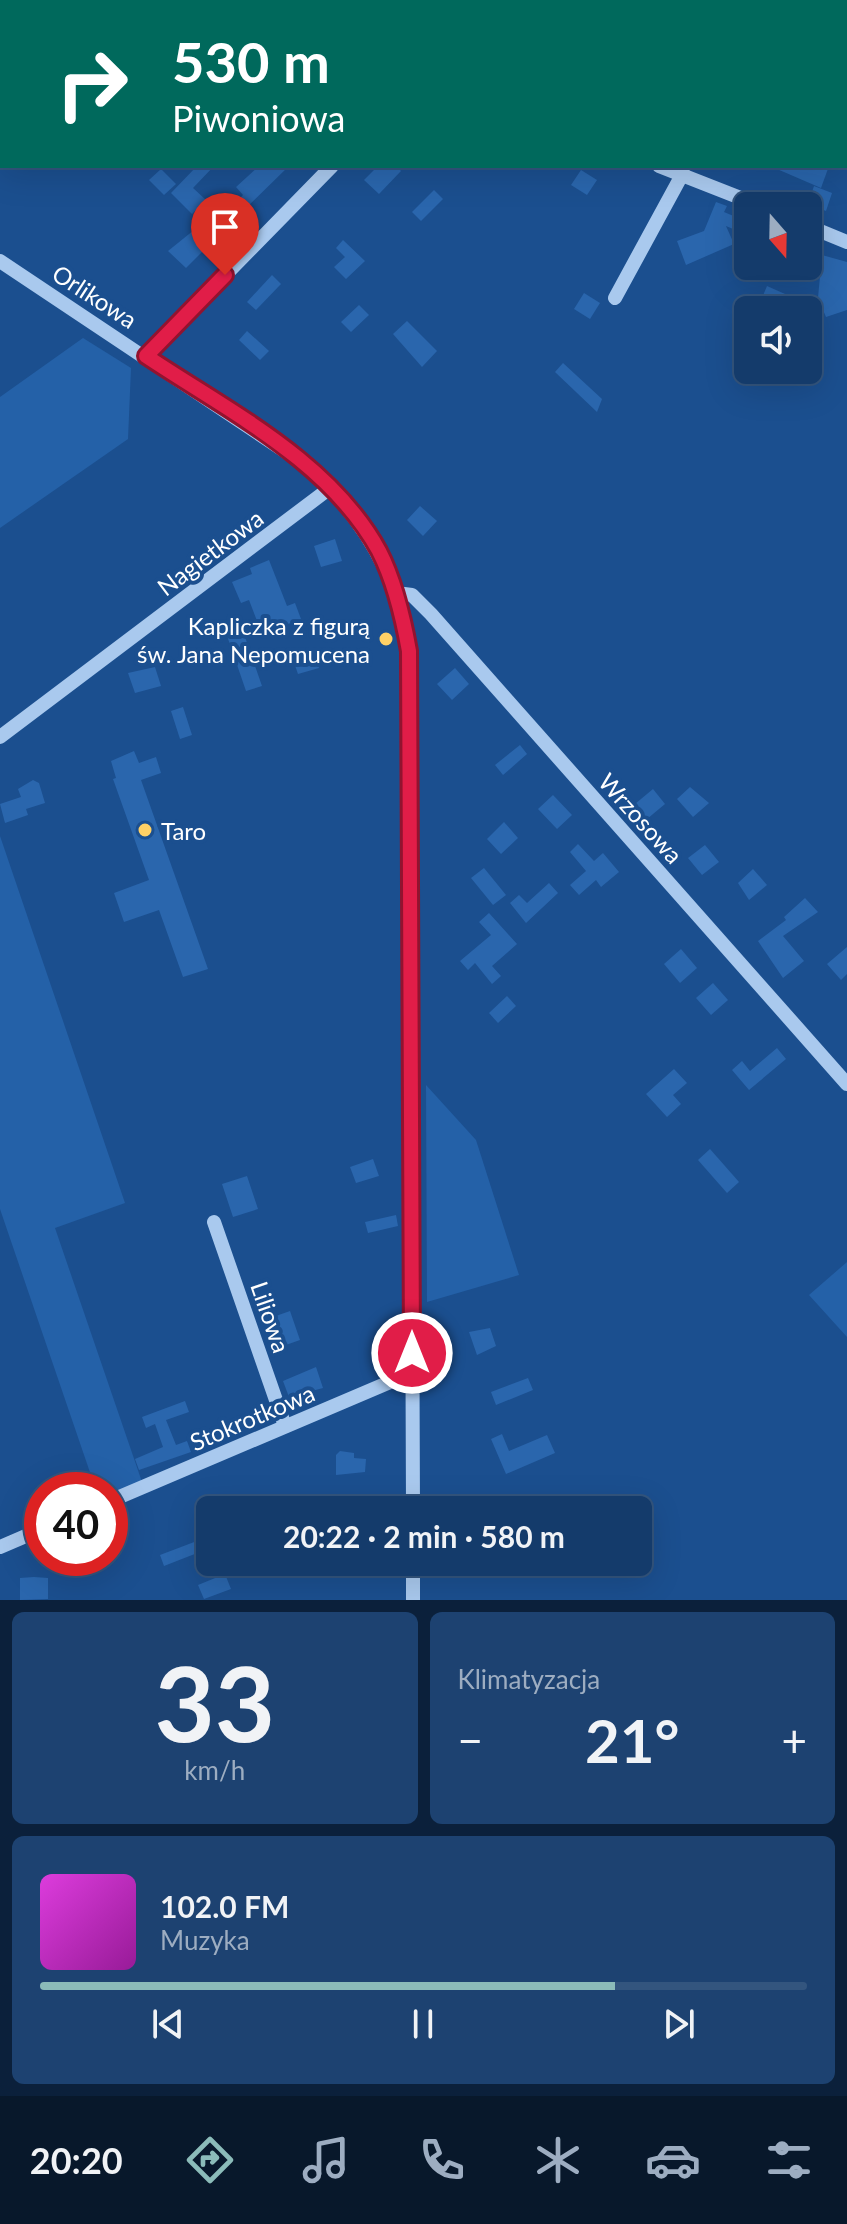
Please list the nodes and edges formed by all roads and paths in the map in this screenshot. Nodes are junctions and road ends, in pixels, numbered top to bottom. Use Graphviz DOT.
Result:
graph roads {
  1 [pos="330,168"];
  2 [pos="666,168"];
  3 [pos="683,173"];
  4 [pos="734,195"];
  5 [pos="822,232"];
  6 [pos="847,242"];
  7 [pos="0,261"];
  8 [pos="615,298"];
  9 [pos="146,356"];
  10 [pos="330,488"];
  11 [pos="396,593"];
  12 [pos="0,737"];
  13 [pos="847,1084"];
  14 [pos="214,1222"];
  15 [pos="412,1379"];
  16 [pos="285,1426"];
  17 [pos="128,1493"];
  18 [pos="413,1496"];
  19 [pos="24,1537"];
  20 [pos="0,1547"];
  21 [pos="413,1576"];
  22 [pos="413,1600"];
  1 -- 9 [label="street"];
  2 -- 3 [label="street"];
  3 -- 4 [label="street"];
  3 -- 8 [label="street"];
  5 -- 6 [label="street"];
  7 -- 9 [label="street, Orlikowa"];
  9 -- 10 [label="street, Orlikowa"];
  10 -- 11 [label="street, Orlikowa"];
  10 -- 12 [label="street, Nagietkowa"];
  11 -- 13 [label="street, Wrzosowa"];
  11 -- 15 [label="street, Orlikowa"];
  14 -- 16 [label="street, Liliowa"];
  15 -- 16 [label="street, Stokrotkowa"];
  15 -- 18 [label="street, Orlikowa"];
  16 -- 17 [label="street, Stokrotkowa"];
  19 -- 20 [label="street"];
  21 -- 22 [label="street"];
}
